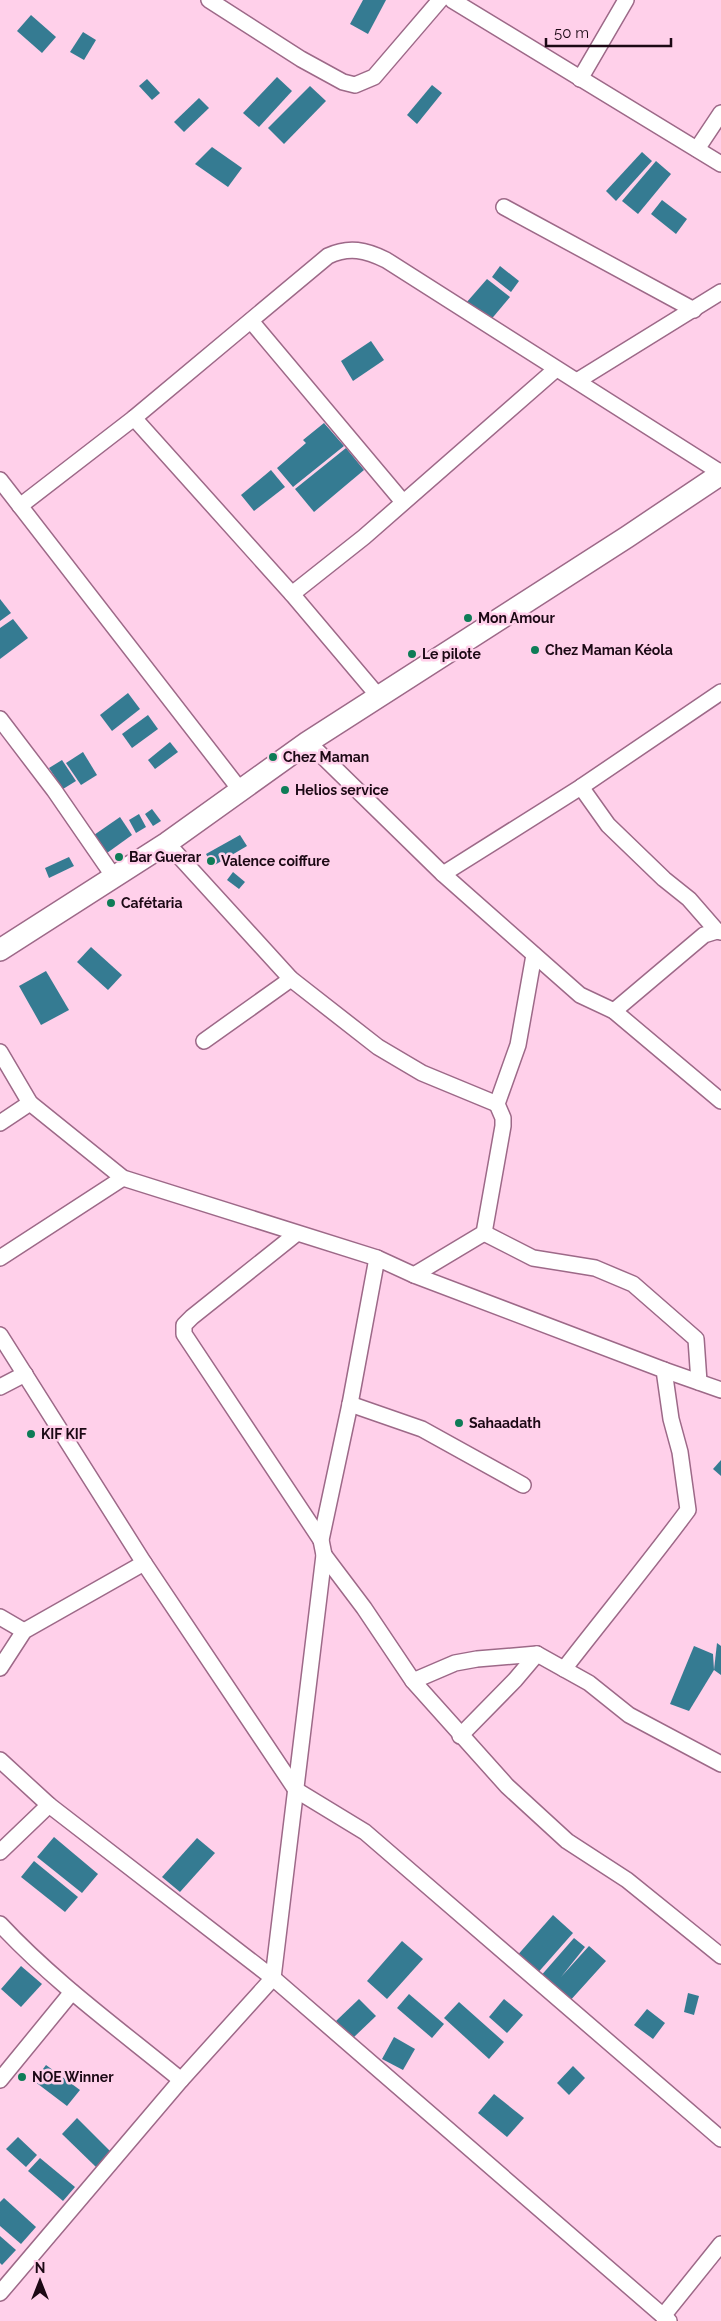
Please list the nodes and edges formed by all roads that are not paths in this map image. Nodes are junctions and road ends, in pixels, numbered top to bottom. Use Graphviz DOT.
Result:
graph roads {
  1 [pos="209,0"];
  2 [pos="440,0"];
  3 [pos="452,0"];
  4 [pos="626,0"];
  5 [pos="473,5"];
  6 [pos="580,79"];
  7 [pos="721,113"];
  8 [pos="697,149"];
  9 [pos="721,164"];
  10 [pos="504,207"];
  11 [pos="721,292"];
  12 [pos="694,310"];
  13 [pos="251,321"];
  14 [pos="556,369"];
  15 [pos="577,381"];
  16 [pos="134,418"];
  17 [pos="721,474"];
  18 [pos="0,480"];
  19 [pos="403,502"];
  20 [pos="20,506"];
  21 [pos="292,594"];
  22 [pos="721,692"];
  23 [pos="379,696"];
  24 [pos="0,719"];
  25 [pos="308,742"];
  26 [pos="581,787"];
  27 [pos="241,791"];
  28 [pos="167,843"];
  29 [pos="443,874"];
  30 [pos="114,878"];
  31 [pos="719,931"];
  32 [pos="0,950"];
  33 [pos="534,955"];
  34 [pos="291,979"];
  35 [pos="614,1011"];
  36 [pos="204,1042"];
  37 [pos="0,1052"];
  38 [pos="721,1101"];
  39 [pos="30,1104"];
  40 [pos="497,1104"];
  41 [pos="0,1123"];
  42 [pos="123,1178"];
  43 [pos="484,1233"];
  44 [pos="296,1234"];
  45 [pos="0,1258"];
  46 [pos="376,1258"];
  47 [pos="414,1275"];
  48 [pos="0,1335"];
  49 [pos="664,1370"];
  50 [pos="24,1374"];
  51 [pos="699,1382"];
  52 [pos="0,1387"];
  53 [pos="721,1390"];
  54 [pos="350,1404"];
  55 [pos="523,1485"];
  56 [pos="322,1540"];
  57 [pos="324,1555"];
  58 [pos="144,1564"];
  59 [pos="0,1617"];
  60 [pos="24,1631"];
  61 [pos="537,1654"];
  62 [pos="0,1668"];
  63 [pos="564,1669"];
  64 [pos="413,1681"];
  65 [pos="460,1736"];
  66 [pos="0,1760"];
  67 [pos="721,1764"];
  68 [pos="296,1790"];
  69 [pos="49,1806"];
  70 [pos="0,1852"];
  71 [pos="0,1924"];
  72 [pos="721,1956"];
  73 [pos="273,1978"];
  74 [pos="72,1992"];
  75 [pos="0,2080"];
  76 [pos="181,2080"];
  77 [pos="721,2138"];
  78 [pos="721,2244"];
  79 [pos="0,2294"];
  80 [pos="666,2319"];
  1 -- 2 [label="street"];
  3 -- 5 [label="street"];
  4 -- 6 [label="street"];
  5 -- 6 [label="street"];
  6 -- 8 [label="street"];
  7 -- 8 [label="street"];
  8 -- 9 [label="street"];
  10 -- 12 [label="street"];
  11 -- 12 [label="street"];
  12 -- 15 [label="street"];
  13 -- 14 [label="street"];
  13 -- 16 [label="street"];
  13 -- 19 [label="street"];
  14 -- 15 [label="street"];
  14 -- 19 [label="street"];
  15 -- 17 [label="street"];
  16 -- 20 [label="street"];
  16 -- 21 [label="street"];
  17 -- 23 [label="main road"];
  18 -- 20 [label="street"];
  19 -- 21 [label="street"];
  20 -- 27 [label="street"];
  21 -- 23 [label="street"];
  22 -- 26 [label="street"];
  23 -- 25 [label="main road"];
  24 -- 30 [label="street"];
  25 -- 27 [label="main road"];
  25 -- 29 [label="street"];
  26 -- 29 [label="street"];
  26 -- 31 [label="street"];
  27 -- 28 [label="main road"];
  28 -- 30 [label="main road"];
  28 -- 34 [label="street"];
  29 -- 33 [label="street"];
  30 -- 32 [label="main road"];
  31 -- 35 [label="street"];
  33 -- 35 [label="street"];
  33 -- 40 [label="street"];
  34 -- 36 [label="street"];
  34 -- 40 [label="street"];
  35 -- 38 [label="street"];
  37 -- 39 [label="street"];
  39 -- 41 [label="street"];
  39 -- 42 [label="street"];
  40 -- 43 [label="street"];
  42 -- 44 [label="street"];
  42 -- 45 [label="street"];
  43 -- 47 [label="street"];
  43 -- 51 [label="street"];
  44 -- 46 [label="street"];
  44 -- 56 [label="street"];
  46 -- 47 [label="street"];
  46 -- 54 [label="street"];
  47 -- 49 [label="street"];
  48 -- 50 [label="street"];
  49 -- 51 [label="street"];
  49 -- 63 [label="street"];
  50 -- 52 [label="street"];
  50 -- 58 [label="street"];
  51 -- 53 [label="street"];
  54 -- 55 [label="street"];
  54 -- 56 [label="street"];
  56 -- 57 [label="street"];
  57 -- 64 [label="street"];
  57 -- 68 [label="street"];
  58 -- 60 [label="street"];
  58 -- 68 [label="street"];
  59 -- 60 [label="street"];
  60 -- 62 [label="street"];
  61 -- 63 [label="street"];
  61 -- 64 [label="street"];
  61 -- 65 [label="street"];
  63 -- 67 [label="street"];
  64 -- 65 [label="street"];
  65 -- 72 [label="street"];
  66 -- 69 [label="street"];
  68 -- 73 [label="street"];
  68 -- 77 [label="street"];
  69 -- 70 [label="street"];
  69 -- 73 [label="street"];
  71 -- 74 [label="street"];
  73 -- 76 [label="street"];
  73 -- 80 [label="street"];
  74 -- 75 [label="street"];
  74 -- 76 [label="street"];
  76 -- 79 [label="street"];
  78 -- 80 [label="street"];
}
